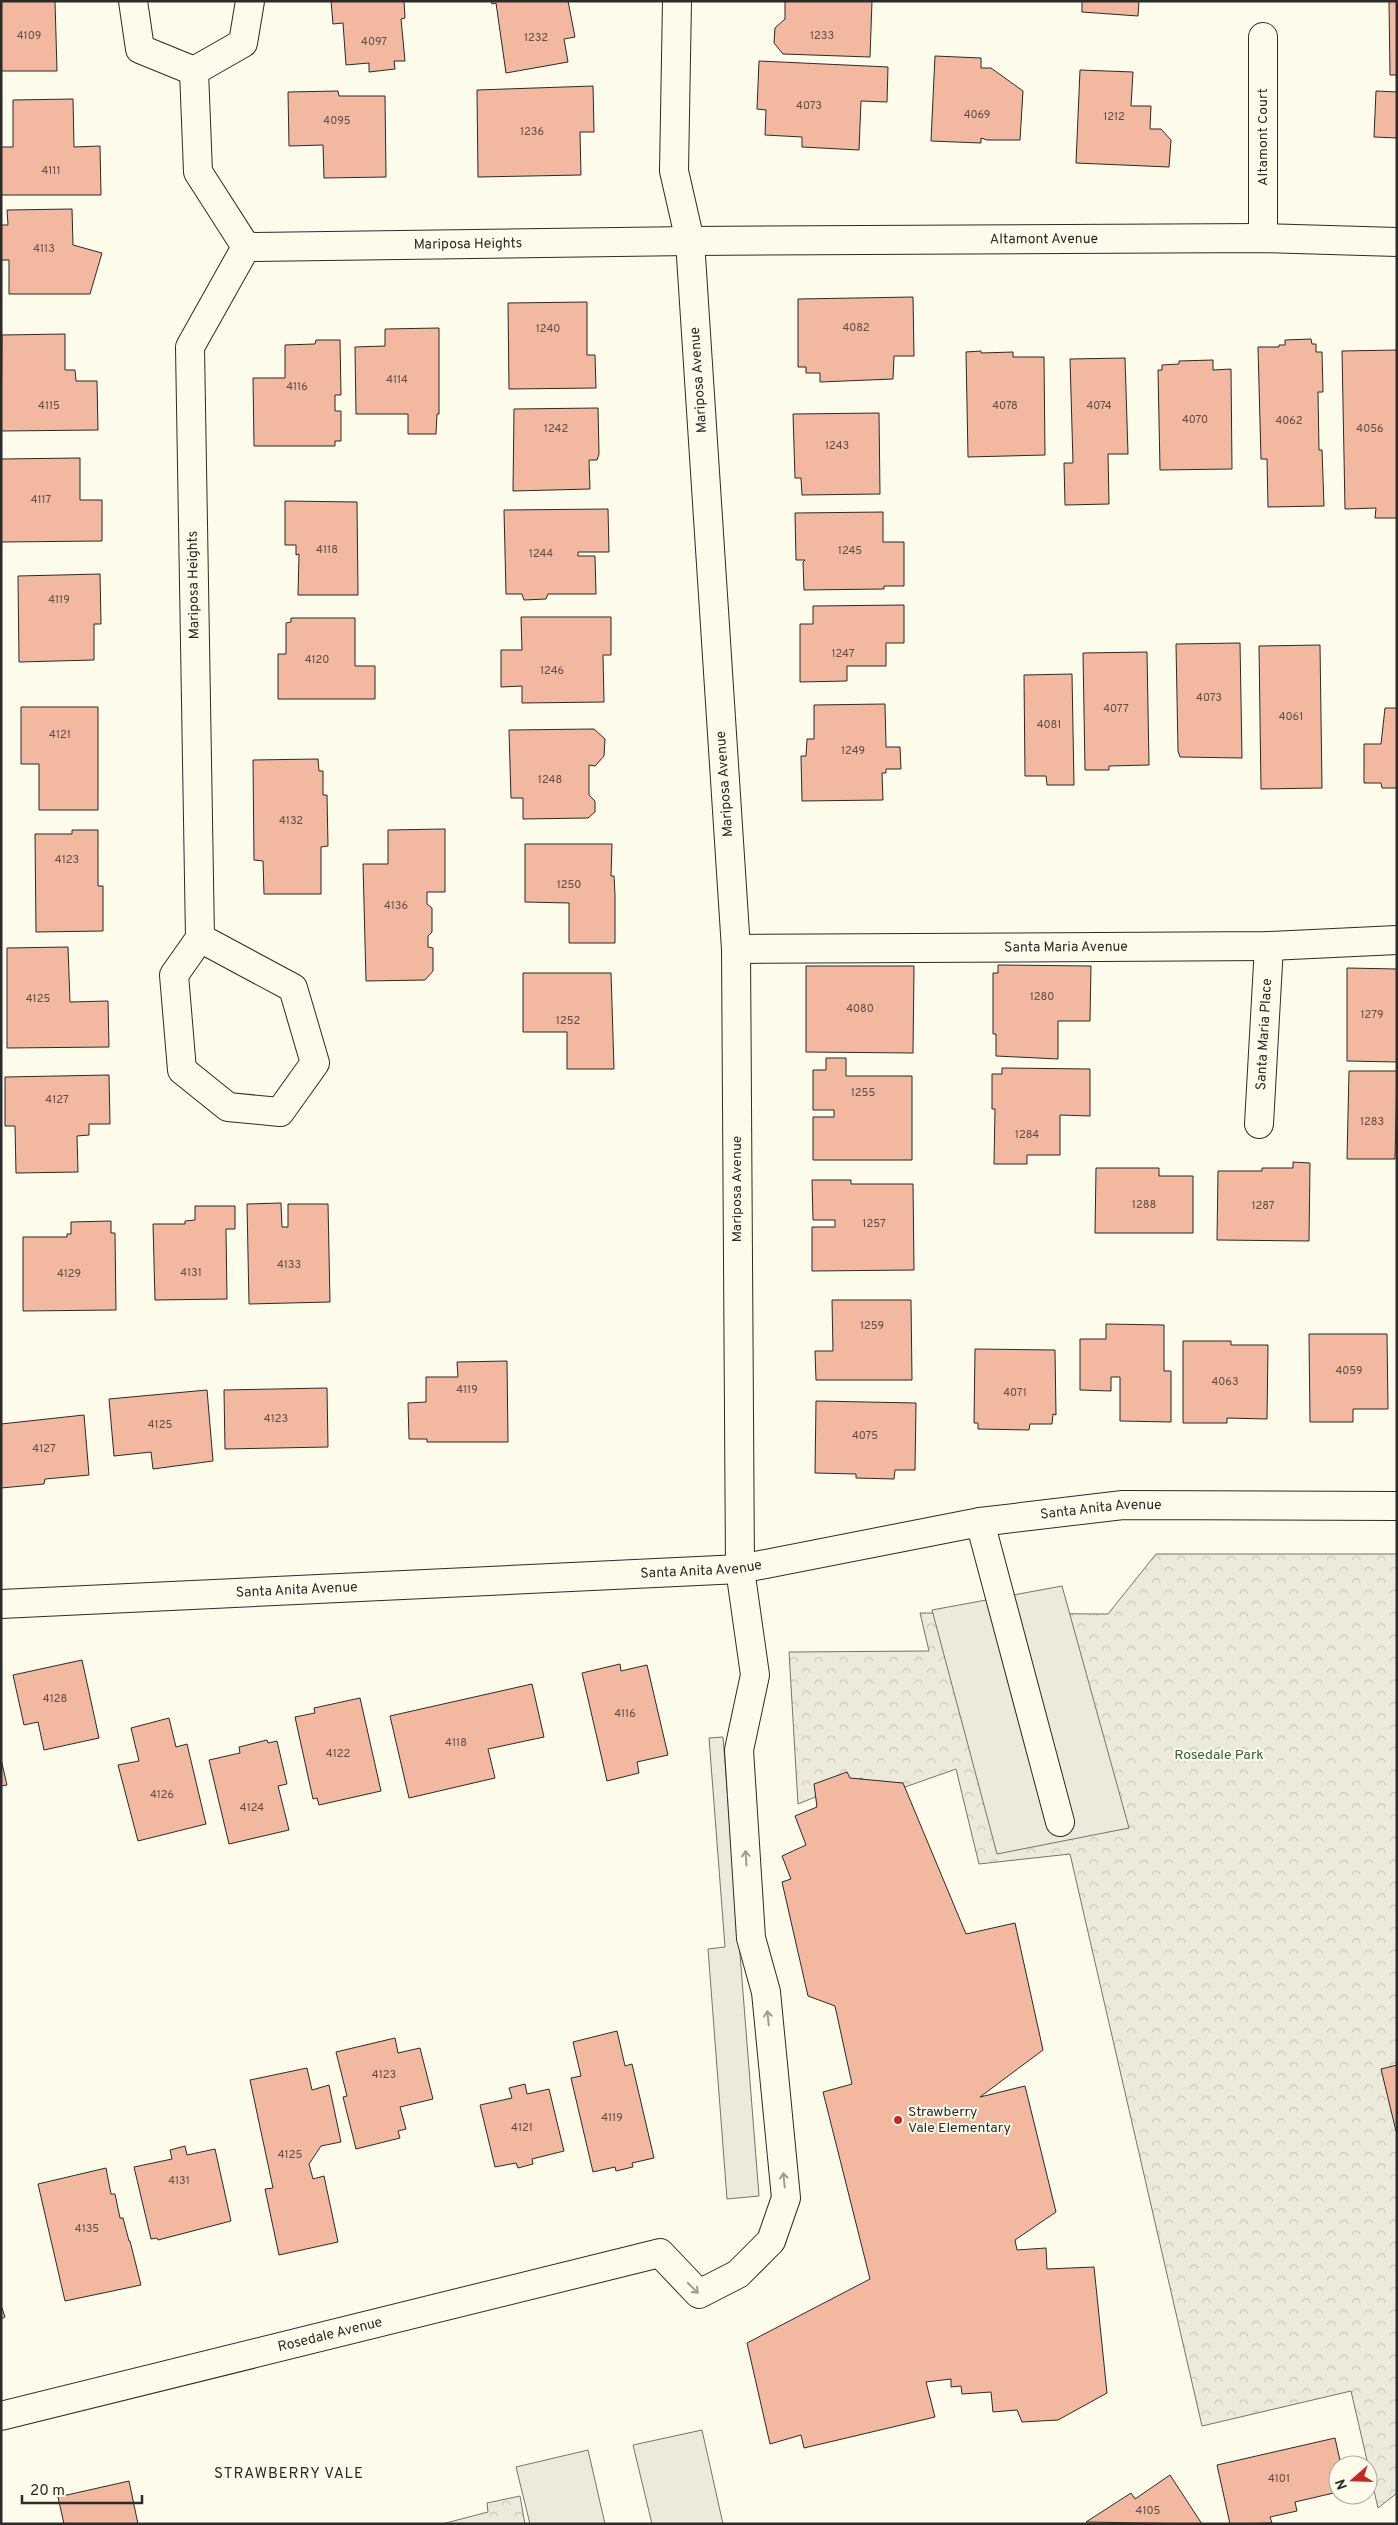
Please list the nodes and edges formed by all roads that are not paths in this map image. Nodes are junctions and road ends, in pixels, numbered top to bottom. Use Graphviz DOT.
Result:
graph roads {
  1 [pos="133,1"];
  2 [pos="250,1"];
  3 [pos="677,1"];
  4 [pos="1263,37"];
  5 [pos="194,71"];
  6 [pos="1263,238"];
  7 [pos="690,241"];
  8 [pos="1397,242"];
  9 [pos="246,248"];
  10 [pos="200,938"];
  11 [pos="1397,940"];
  12 [pos="1269,946"];
  13 [pos="736,949"];
  14 [pos="1259,1124"];
  15 [pos="1397,1506"];
  16 [pos="980,1522"];
  17 [pos="740,1569"];
  18 [pos="1,1604"];
  19 [pos="1060,1822"];
  20 [pos="660,2253"];
  21 [pos="1,2416"];
  1 -- 5 [label="street"];
  2 -- 5 [label="street"];
  3 -- 7 [label="street, Mariposa Avenue"];
  4 -- 6 [label="street, Altamont Court"];
  5 -- 9 [label="street"];
  6 -- 7 [label="street, Altamont Avenue"];
  6 -- 8 [label="street, Altamont Avenue"];
  7 -- 9 [label="street, Mariposa Heights"];
  7 -- 13 [label="street, Mariposa Avenue"];
  9 -- 10 [label="street, Mariposa Heights"];
  10 -- 10 [label="street"];
  11 -- 12 [label="street, Santa Maria Avenue"];
  12 -- 13 [label="street, Santa Maria Avenue"];
  12 -- 14 [label="street, Santa Maria Place"];
  13 -- 17 [label="street, Mariposa Avenue"];
  15 -- 16 [label="street, Santa Anita Avenue"];
  16 -- 17 [label="street, Santa Anita Avenue"];
  16 -- 19 [label="street"];
  17 -- 18 [label="street, Santa Anita Avenue"];
  20 -- 17 [label="street, Mariposa Avenue, one-way"];
  20 -- 21 [label="street, Rosedale Avenue"];
}
